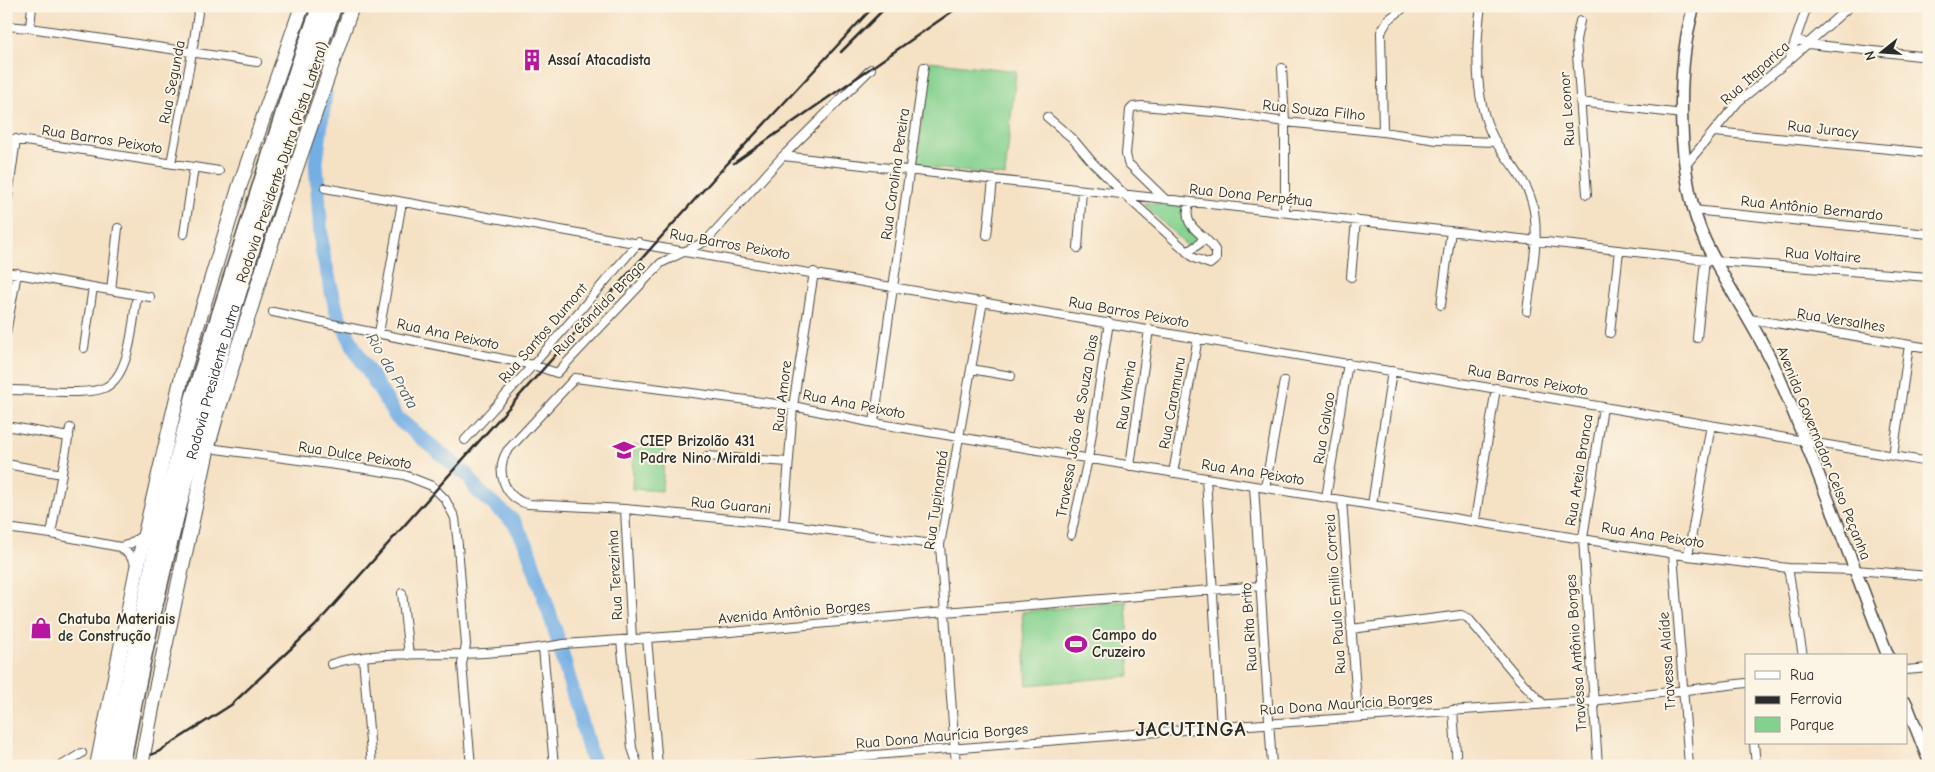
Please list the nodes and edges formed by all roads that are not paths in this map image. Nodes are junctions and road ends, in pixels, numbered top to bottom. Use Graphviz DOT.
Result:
graph roads {
  1 [pos="32,6"];
  2 [pos="199,6"];
  3 [pos="302,6"];
  4 [pos="352,6"];
  5 [pos="1406,6"];
  6 [pos="1481,6"];
  7 [pos="1694,6"];
  8 [pos="1807,6"];
  9 [pos="1850,6"];
  10 [pos="329,7"];
  11 [pos="1580,22"];
  12 [pos="6,26"];
  13 [pos="30,28"];
  14 [pos="1796,39"];
  15 [pos="1808,44"];
  16 [pos="192,53"];
  17 [pos="1929,57"];
  18 [pos="1788,61"];
  19 [pos="257,62"];
  20 [pos="924,67"];
  21 [pos="1282,68"];
  22 [pos="871,69"];
  23 [pos="1580,102"];
  24 [pos="1682,114"];
  25 [pos="1047,117"];
  26 [pos="1285,122"];
  27 [pos="1383,132"];
  28 [pos="1714,132"];
  29 [pos="6,138"];
  30 [pos="16,139"];
  31 [pos="1496,142"];
  32 [pos="1929,153"];
  33 [pos="783,156"];
  34 [pos="170,163"];
  35 [pos="1685,166"];
  36 [pos="194,167"];
  37 [pos="909,170"];
  38 [pos="219,171"];
  39 [pos="993,180"];
  40 [pos="325,188"];
  41 [pos="1082,190"];
  42 [pos="1125,194"];
  43 [pos="1587,194"];
  44 [pos="1165,199"];
  45 [pos="402,202"];
  46 [pos="1190,202"];
  47 [pos="1693,210"];
  48 [pos="6,211"];
  49 [pos="1285,212"];
  50 [pos="1356,220"];
  51 [pos="118,228"];
  52 [pos="1451,231"];
  53 [pos="184,234"];
  54 [pos="1929,234"];
  55 [pos="987,235"];
  56 [pos="1204,237"];
  57 [pos="1535,241"];
  58 [pos="639,242"];
  59 [pos="1078,248"];
  60 [pos="1619,250"];
  61 [pos="685,252"];
  62 [pos="1187,252"];
  63 [pos="1710,260"];
  64 [pos="6,272"];
  65 [pos="814,272"];
  66 [pos="17,273"];
  67 [pos="1351,277"];
  68 [pos="1929,277"];
  69 [pos="893,286"];
  70 [pos="93,287"];
  71 [pos="111,290"];
  72 [pos="137,295"];
  73 [pos="150,297"];
  74 [pos="982,301"];
  75 [pos="1441,305"];
  76 [pos="1527,311"];
  77 [pos="273,312"];
  78 [pos="1750,319"];
  79 [pos="1109,322"];
  80 [pos="1149,329"];
  81 [pos="6,333"];
  82 [pos="378,333"];
  83 [pos="1610,333"];
  84 [pos="1198,338"];
  85 [pos="1697,338"];
  86 [pos="1909,345"];
  87 [pos="84,348"];
  88 [pos="1929,348"];
  89 [pos="1348,363"];
  90 [pos="533,365"];
  91 [pos="971,369"];
  92 [pos="1392,371"];
  93 [pos="557,372"];
  94 [pos="1011,376"];
  95 [pos="575,378"];
  96 [pos="1284,381"];
  97 [pos="1496,388"];
  98 [pos="6,390"];
  99 [pos="792,406"];
  100 [pos="1603,407"];
  101 [pos="216,417"];
  102 [pos="874,422"];
  103 [pos="1711,425"];
  104 [pos="6,426"];
  105 [pos="70,428"];
  106 [pos="69,437"];
  107 [pos="959,437"];
  108 [pos="465,440"];
  109 [pos="1806,441"];
  110 [pos="216,449"];
  111 [pos="707,456"];
  112 [pos="1893,456"];
  113 [pos="1088,458"];
  114 [pos="788,462"];
  115 [pos="1929,462"];
  116 [pos="6,464"];
  117 [pos="1130,466"];
  118 [pos="1173,473"];
  119 [pos="62,474"];
  120 [pos="1206,478"];
  121 [pos="1254,486"];
  122 [pos="1265,488"];
  123 [pos="1326,498"];
  124 [pos="1342,500"];
  125 [pos="519,502"];
  126 [pos="1372,504"];
  127 [pos="624,509"];
  128 [pos="1474,520"];
  129 [pos="784,524"];
  130 [pos="6,528"];
  131 [pos="145,532"];
  132 [pos="51,534"];
  133 [pos="1071,535"];
  134 [pos="1583,538"];
  135 [pos="940,545"];
  136 [pos="120,547"];
  137 [pos="1674,554"];
  138 [pos="1688,556"];
  139 [pos="137,568"];
  140 [pos="1788,568"];
  141 [pos="1855,570"];
  142 [pos="1929,576"];
  143 [pos="1260,586"];
  144 [pos="1213,590"];
  145 [pos="402,593"];
  146 [pos="945,612"];
  147 [pos="1351,629"];
  148 [pos="647,638"];
  149 [pos="621,640"];
  150 [pos="632,640"];
  151 [pos="547,647"];
  152 [pos="464,654"];
  153 [pos="1803,654"];
  154 [pos="1887,654"];
  155 [pos="409,655"];
  156 [pos="363,658"];
  157 [pos="163,659"];
  158 [pos="331,664"];
  159 [pos="1929,668"];
  160 [pos="1908,670"];
  161 [pos="1745,683"];
  162 [pos="1683,691"];
  163 [pos="1592,701"];
  164 [pos="1542,703"];
  165 [pos="1908,707"];
  166 [pos="1453,710"];
  167 [pos="1358,717"];
  168 [pos="1270,724"];
  169 [pos="1221,727"];
  170 [pos="1754,744"];
  171 [pos="120,746"];
  172 [pos="956,750"];
  173 [pos="82,753"];
  174 [pos="1929,761"];
  175 [pos="62,766"];
  176 [pos="97,766"];
  177 [pos="111,766"];
  178 [pos="122,766"];
  179 [pos="141,766"];
  180 [pos="372,766"];
  181 [pos="471,766"];
  182 [pos="554,766"];
  183 [pos="638,766"];
  184 [pos="658,766"];
  185 [pos="738,766"];
  186 [pos="956,766"];
  187 [pos="1272,766"];
  188 [pos="1457,766"];
  189 [pos="1598,766"];
  190 [pos="1689,766"];
  191 [pos="1756,766"];
  1 -- 13 [label="street"];
  2 -- 16 [label="street, Rua Segunda"];
  3 -- 131 [label="highway, Rodovia Presidente Dutra (Pista Lateral)"];
  4 -- 101 [label="highway, Rodovia Presidente Dutra (Pista Lateral)"];
  5 -- 27 [label="street"];
  6 -- 31 [label="street"];
  7 -- 24 [label="main road, Avenida Governador Celso Peçanha"];
  8 -- 14 [label="street"];
  9 -- 15 [label="street, Rua Itaparica"];
  10 -- 171 [label="highway, Rodovia Presidente Dutra"];
  11 -- 23 [label="street, Rua Leonor"];
  12 -- 13 [label="street"];
  13 -- 16 [label="street"];
  14 -- 15 [label="street"];
  14 -- 18 [label="street"];
  15 -- 17 [label="street"];
  15 -- 18 [label="street, Rua Itaparica"];
  16 -- 19 [label="street"];
  16 -- 34 [label="street, Rua Segunda"];
  18 -- 28 [label="street, Rua Itaparica"];
  20 -- 37 [label="street, Rua Carolina Pereira"];
  21 -- 26 [label="street"];
  22 -- 33 [label="street"];
  23 -- 24 [label="street"];
  23 -- 43 [label="street, Rua Leonor"];
  24 -- 35 [label="main road, Avenida Governador Celso Peçanha"];
  25 -- 42 [label="street"];
  26 -- 27 [label="street, Rua Souza Filho"];
  26 -- 44 [label="street, Rua Souza Filho"];
  26 -- 49 [label="street"];
  27 -- 31 [label="street, Rua Souza Filho"];
  28 -- 32 [label="street, Rua Juracy"];
  28 -- 35 [label="street, Rua Itaparica"];
  29 -- 30 [label="street, Rua Barros Peixoto"];
  30 -- 34 [label="street, Rua Barros Peixoto"];
  30 -- 48 [label="street"];
  31 -- 57 [label="street"];
  33 -- 37 [label="street, Rua Dona Perpétua"];
  33 -- 61 [label="street"];
  34 -- 36 [label="street, Rua Barros Peixoto"];
  35 -- 47 [label="main road, Avenida Governador Celso Peçanha"];
  36 -- 38 [label="street, Rua Barros Peixoto"];
  36 -- 53 [label="street"];
  37 -- 39 [label="street, Rua Dona Perpétua"];
  37 -- 69 [label="street, Rua Carolina Pereira"];
  39 -- 41 [label="street, Rua Dona Perpétua"];
  39 -- 55 [label="street"];
  40 -- 45 [label="street, Rua Barros Peixoto"];
  41 -- 42 [label="street, Rua Dona Perpétua"];
  41 -- 59 [label="street"];
  42 -- 44 [label="street, Rua Dona Perpétua"];
  42 -- 62 [label="street"];
  44 -- 46 [label="street, Rua Dona Perpétua"];
  45 -- 58 [label="street, Rua Barros Peixoto"];
  45 -- 82 [label="street"];
  46 -- 49 [label="street, Rua Dona Perpétua"];
  46 -- 56 [label="street"];
  47 -- 54 [label="street, Rua Antônio Bernardo"];
  47 -- 63 [label="main road, Avenida Governador Celso Peçanha"];
  49 -- 50 [label="street, Rua Dona Perpétua"];
  50 -- 52 [label="street, Rua Dona Perpétua"];
  50 -- 67 [label="street"];
  51 -- 71 [label="street"];
  52 -- 57 [label="street, Rua Dona Perpétua"];
  52 -- 75 [label="street"];
  56 -- 62 [label="street"];
  56 -- 62 [label="street"];
  57 -- 60 [label="street, Rua Dona Perpétua"];
  57 -- 76 [label="street"];
  58 -- 61 [label="street, Rua Barros Peixoto"];
  58 -- 90 [label="street, Rua Santos Dumont"];
  60 -- 63 [label="street, Rua Dona Perpétua"];
  60 -- 83 [label="street"];
  61 -- 65 [label="street, Rua Barros Peixoto"];
  61 -- 93 [label="street, Rua Cândida Braga"];
  63 -- 68 [label="street, Rua Voltaire"];
  63 -- 78 [label="main road, Avenida Governador Celso Peçanha"];
  63 -- 85 [label="street"];
  64 -- 66 [label="street"];
  65 -- 69 [label="street, Rua Barros Peixoto"];
  65 -- 99 [label="street, Rua Amore"];
  66 -- 70 [label="street"];
  66 -- 81 [label="street"];
  69 -- 74 [label="street, Rua Barros Peixoto"];
  69 -- 102 [label="street, Rua Carolina Pereira"];
  70 -- 71 [label="street"];
  70 -- 87 [label="street"];
  71 -- 72 [label="street"];
  72 -- 73 [label="street"];
  72 -- 98 [label="street"];
  74 -- 79 [label="street, Rua Barros Peixoto"];
  74 -- 91 [label="street, Rua Tupinambá"];
  77 -- 82 [label="street, Rua Ana Peixoto"];
  78 -- 86 [label="street, Rua Versalhes"];
  78 -- 109 [label="main road, Avenida Governador Celso Peçanha"];
  79 -- 80 [label="street, Rua Barros Peixoto"];
  79 -- 113 [label="street, Travessa João de Souza Dias"];
  80 -- 84 [label="street, Rua Barros Peixoto"];
  80 -- 117 [label="street, Rua Vitoria"];
  82 -- 90 [label="street, Rua Ana Peixoto"];
  84 -- 89 [label="street, Rua Barros Peixoto"];
  84 -- 118 [label="street, Rua Caramuru"];
  86 -- 88 [label="street, Rua Versalhes"];
  86 -- 112 [label="street"];
  89 -- 92 [label="street, Rua Barros Peixoto"];
  89 -- 123 [label="street, Rua Galvao"];
  90 -- 93 [label="street, Rua Ana Peixoto"];
  90 -- 108 [label="street, Rua Santos Dumont"];
  91 -- 94 [label="street"];
  91 -- 107 [label="street, Rua Tupinambá"];
  92 -- 97 [label="street, Rua Barros Peixoto"];
  92 -- 126 [label="street"];
  95 -- 99 [label="street, Rua Ana Peixoto"];
  95 -- 125 [label="street, Rua Cândida Braga"];
  96 -- 122 [label="street"];
  97 -- 100 [label="street, Rua Barros Peixoto"];
  97 -- 128 [label="street"];
  99 -- 102 [label="street, Rua Ana Peixoto"];
  99 -- 114 [label="street, Rua Amore"];
  100 -- 103 [label="street, Rua Barros Peixoto"];
  100 -- 134 [label="street, Rua Areia Branca"];
  101 -- 110 [label="highway"];
  101 -- 157 [label="highway, Rodovia Presidente Dutra (Pista Lateral)"];
  102 -- 107 [label="street, Rua Ana Peixoto"];
  103 -- 109 [label="street, Rua Barros Peixoto"];
  103 -- 138 [label="street"];
  104 -- 106 [label="street"];
  105 -- 106 [label="street"];
  106 -- 119 [label="street"];
  107 -- 113 [label="street, Rua Ana Peixoto"];
  107 -- 135 [label="street, Rua Tupinambá"];
  109 -- 112 [label="street, Rua Barros Peixoto"];
  109 -- 141 [label="main road, Avenida Governador Celso Peçanha"];
  110 -- 152 [label="street, Rua Dulce Peixoto"];
  110 -- 157 [label="highway"];
  111 -- 114 [label="street"];
  112 -- 115 [label="street, Rua Barros Peixoto"];
  113 -- 117 [label="street, Rua Ana Peixoto"];
  113 -- 133 [label="street, Travessa João de Souza Dias"];
  114 -- 129 [label="street, Rua Amore"];
  116 -- 119 [label="street"];
  117 -- 118 [label="street, Rua Ana Peixoto"];
  118 -- 120 [label="street, Rua Ana Peixoto"];
  119 -- 132 [label="street"];
  120 -- 121 [label="street, Rua Ana Peixoto"];
  120 -- 144 [label="street"];
  121 -- 122 [label="street, Rua Ana Peixoto"];
  121 -- 143 [label="street, Rua Rita Brito"];
  122 -- 123 [label="street, Rua Ana Peixoto"];
  123 -- 124 [label="street, Rua Ana Peixoto"];
  124 -- 126 [label="street, Rua Ana Peixoto"];
  124 -- 147 [label="street, Rua Paulo Emilio Correia"];
  125 -- 127 [label="street, Rua Guarani"];
  126 -- 128 [label="street, Rua Ana Peixoto"];
  127 -- 129 [label="street, Rua Guarani"];
  127 -- 150 [label="street, Rua Terezinha"];
  128 -- 134 [label="street, Rua Ana Peixoto"];
  129 -- 135 [label="street, Rua Guarani"];
  130 -- 132 [label="street"];
  131 -- 136 [label="street"];
  131 -- 139 [label="highway, Rodovia Presidente Dutra (Pista Lateral)"];
  132 -- 136 [label="street"];
  134 -- 137 [label="street, Rua Ana Peixoto"];
  134 -- 163 [label="street, Travessa Antônio Borges"];
  135 -- 146 [label="street, Rua Tupinambá"];
  136 -- 139 [label="street"];
  137 -- 138 [label="street, Rua Ana Peixoto"];
  137 -- 162 [label="street, Travessa Alaíde"];
  138 -- 140 [label="street, Rua Ana Peixoto"];
  139 -- 176 [label="highway, Rodovia Presidente Dutra (Pista Lateral)"];
  140 -- 141 [label="street, Rua Ana Peixoto"];
  140 -- 153 [label="street"];
  141 -- 142 [label="street, Rua Ana Peixoto"];
  141 -- 154 [label="main road, Avenida Governador Celso Peçanha"];
  143 -- 144 [label="street, Avenida Antônio Borges"];
  143 -- 168 [label="street, Rua Rita Brito"];
  144 -- 146 [label="street, Avenida Antônio Borges"];
  144 -- 169 [label="street"];
  145 -- 155 [label="street"];
  146 -- 148 [label="street, Avenida Antônio Borges"];
  146 -- 172 [label="street, Rua Tupinambá"];
  147 -- 164 [label="street"];
  147 -- 167 [label="street, Rua Paulo Emilio Correia"];
  148 -- 150 [label="street, Avenida Antônio Borges"];
  148 -- 184 [label="street"];
  149 -- 150 [label="street, Avenida Antônio Borges"];
  149 -- 151 [label="street, Avenida Antônio Borges"];
  149 -- 183 [label="street"];
  151 -- 152 [label="street, Avenida Antônio Borges"];
  151 -- 182 [label="street"];
  152 -- 155 [label="street, Avenida Antônio Borges"];
  152 -- 181 [label="street, Rua Dulce Peixoto"];
  155 -- 156 [label="street, Avenida Antônio Borges"];
  156 -- 158 [label="street, Avenida Antônio Borges"];
  156 -- 180 [label="street"];
  157 -- 179 [label="highway, Rodovia Presidente Dutra (Pista Lateral), bridge"];
  159 -- 160 [label="street"];
  161 -- 162 [label="street, Rua Dona Maurícia Borges"];
  162 -- 163 [label="street, Rua Dona Maurícia Borges"];
  162 -- 190 [label="street, Travessa Alaíde"];
  163 -- 164 [label="street, Rua Dona Maurícia Borges"];
  163 -- 189 [label="street, Travessa Antônio Borges"];
  164 -- 166 [label="street, Rua Dona Maurícia Borges"];
  165 -- 174 [label="main road"];
  166 -- 167 [label="street, Rua Dona Maurícia Borges"];
  166 -- 188 [label="street"];
  167 -- 168 [label="street, Rua Dona Maurícia Borges"];
  168 -- 169 [label="street, Rua Dona Maurícia Borges"];
  168 -- 187 [label="street, Rua Rita Brito"];
  169 -- 172 [label="street, Rua Dona Maurícia Borges"];
  170 -- 191 [label="street"];
  171 -- 177 [label="highway, Rodovia Presidente Dutra"];
  171 -- 178 [label="highway, Rodovia Presidente Dutra"];
  172 -- 185 [label="street, Rua Dona Maurícia Borges"];
  172 -- 186 [label="street, Rua Tupinambá"];
  173 -- 175 [label="street"];
}
